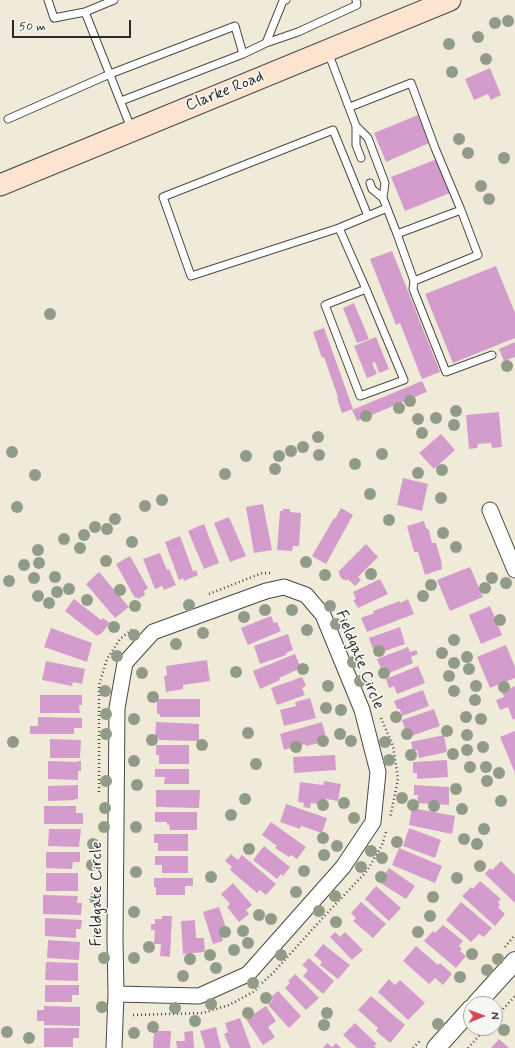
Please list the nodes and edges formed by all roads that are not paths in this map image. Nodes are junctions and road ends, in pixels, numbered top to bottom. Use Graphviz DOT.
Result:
graph roads {
  1 [pos="48,0"];
  2 [pos="114,0"];
  3 [pos="286,0"];
  4 [pos="356,0"];
  5 [pos="450,0"];
  6 [pos="85,12"];
  7 [pos="266,43"];
  8 [pos="327,50"];
  9 [pos="243,54"];
  10 [pos="110,74"];
  11 [pos="120,101"];
  12 [pos="350,107"];
  13 [pos="8,119"];
  14 [pos="356,126"];
  15 [pos="132,130"];
  16 [pos="361,158"];
  17 [pos="370,183"];
  18 [pos="0,185"];
  19 [pos="383,198"];
  20 [pos="387,208"];
  21 [pos="461,210"];
  22 [pos="368,216"];
  23 [pos="339,228"];
  24 [pos="397,234"];
  25 [pos="414,281"];
  26 [pos="366,289"];
  27 [pos="492,355"];
  28 [pos="490,510"];
  29 [pos="515,570"];
  30 [pos="515,961"];
  31 [pos="116,994"];
  32 [pos="483,996"];
  33 [pos="463,1018"];
  34 [pos="114,1048"];
  35 [pos="436,1048"];
  1 -- 6 [label="lane"];
  2 -- 6 [label="lane"];
  3 -- 7 [label="lane"];
  4 -- 7 [label="lane"];
  5 -- 8 [label="main road, Clarke Road"];
  6 -- 10 [label="lane"];
  7 -- 9 [label="lane"];
  8 -- 12 [label="lane"];
  8 -- 15 [label="main road, Clarke Road"];
  9 -- 10 [label="lane"];
  9 -- 11 [label="lane"];
  10 -- 11 [label="lane"];
  10 -- 13 [label="lane"];
  11 -- 15 [label="lane"];
  12 -- 14 [label="lane"];
  12 -- 21 [label="lane"];
  14 -- 16 [label="lane"];
  14 -- 19 [label="lane"];
  15 -- 18 [label="main road, Clarke Road"];
  17 -- 19 [label="lane"];
  19 -- 20 [label="lane"];
  20 -- 22 [label="lane"];
  20 -- 24 [label="lane"];
  21 -- 24 [label="lane"];
  21 -- 25 [label="lane"];
  22 -- 23 [label="lane"];
  22 -- 23 [label="lane"];
  23 -- 26 [label="lane"];
  24 -- 25 [label="lane"];
  25 -- 27 [label="lane"];
  26 -- 26 [label="lane"];
  28 -- 29 [label="street"];
  30 -- 32 [label="street"];
  31 -- 31 [label="street, Fieldgate Circle"];
  31 -- 34 [label="street, Fieldgate Circle"];
  33 -- 35 [label="street"];
}
